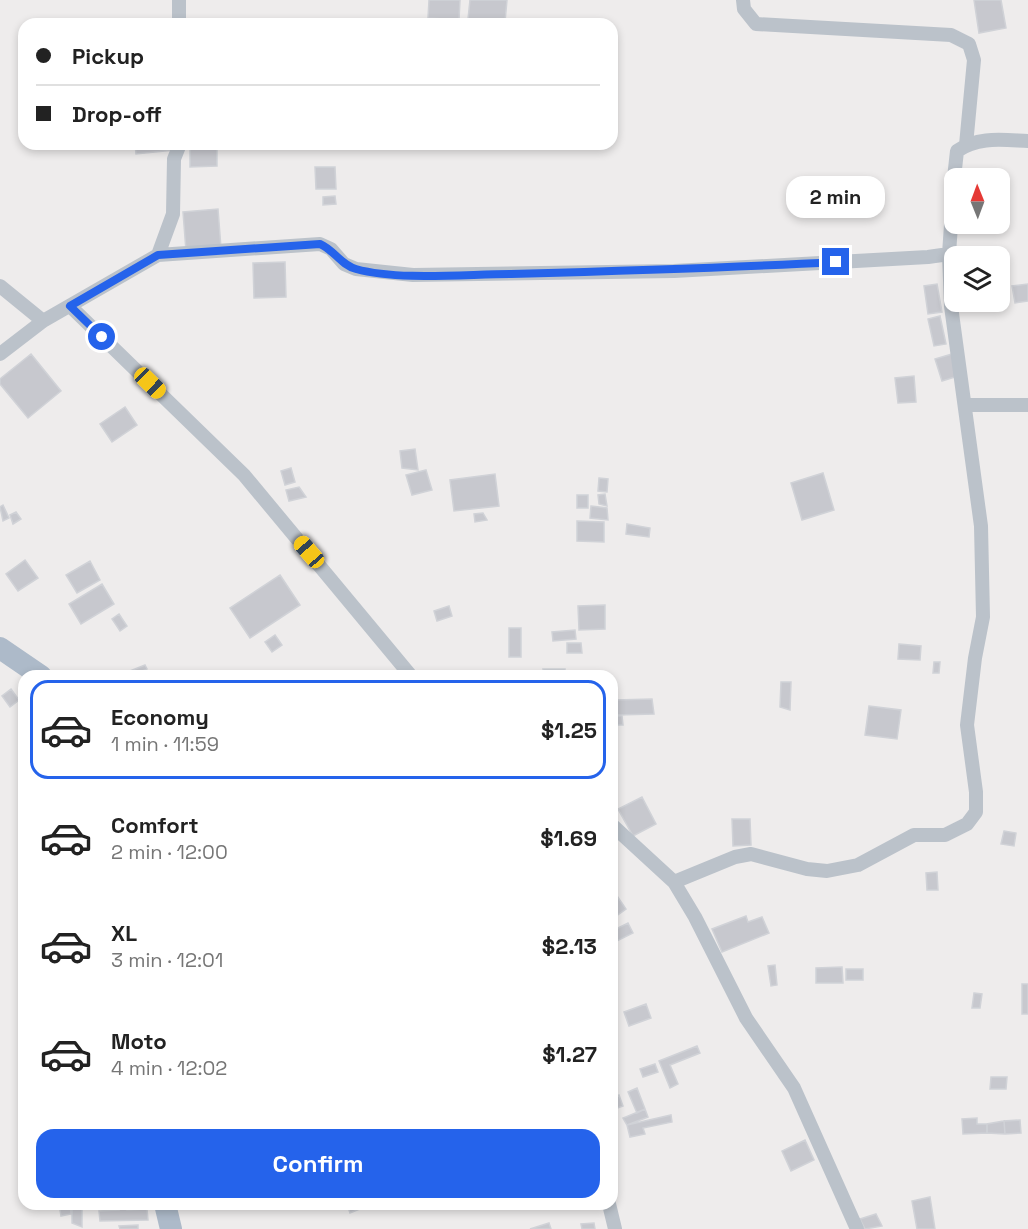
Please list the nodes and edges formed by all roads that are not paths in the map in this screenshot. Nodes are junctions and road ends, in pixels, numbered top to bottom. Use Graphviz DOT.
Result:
graph roads {
  1 [pos="179,0"];
  2 [pos="743,0"];
  3 [pos="179,18"];
  4 [pos="1028,141"];
  5 [pos="966,145"];
  6 [pos="178,150"];
  7 [pos="955,168"];
  8 [pos="944,254"];
  9 [pos="158,255"];
  10 [pos="0,286"];
  11 [pos="70,306"];
  12 [pos="952,312"];
  13 [pos="43,321"];
  14 [pos="0,354"];
  15 [pos="966,405"];
  16 [pos="1028,405"];
  17 [pos="0,648"];
  18 [pos="32,670"];
  19 [pos="406,670"];
  20 [pos="618,831"];
  21 [pos="674,882"];
  22 [pos="166,1210"];
  23 [pos="610,1210"];
  24 [pos="171,1229"];
  25 [pos="615,1229"];
  26 [pos="857,1229"];
  1 -- 3 [label="street"];
  2 -- 5 [label="street"];
  4 -- 5 [label="street"];
  5 -- 7 [label="street"];
  6 -- 9 [label="street"];
  8 -- 9 [label="street"];
  9 -- 11 [label="street"];
  10 -- 13 [label="street"];
  11 -- 13 [label="street"];
  11 -- 19 [label="street"];
  12 -- 15 [label="street"];
  13 -- 14 [label="street"];
  15 -- 16 [label="street"];
  15 -- 21 [label="street"];
  17 -- 18 [label="main road"];
  20 -- 21 [label="street"];
  21 -- 26 [label="street"];
  22 -- 24 [label="main road"];
  23 -- 25 [label="street"];
}
